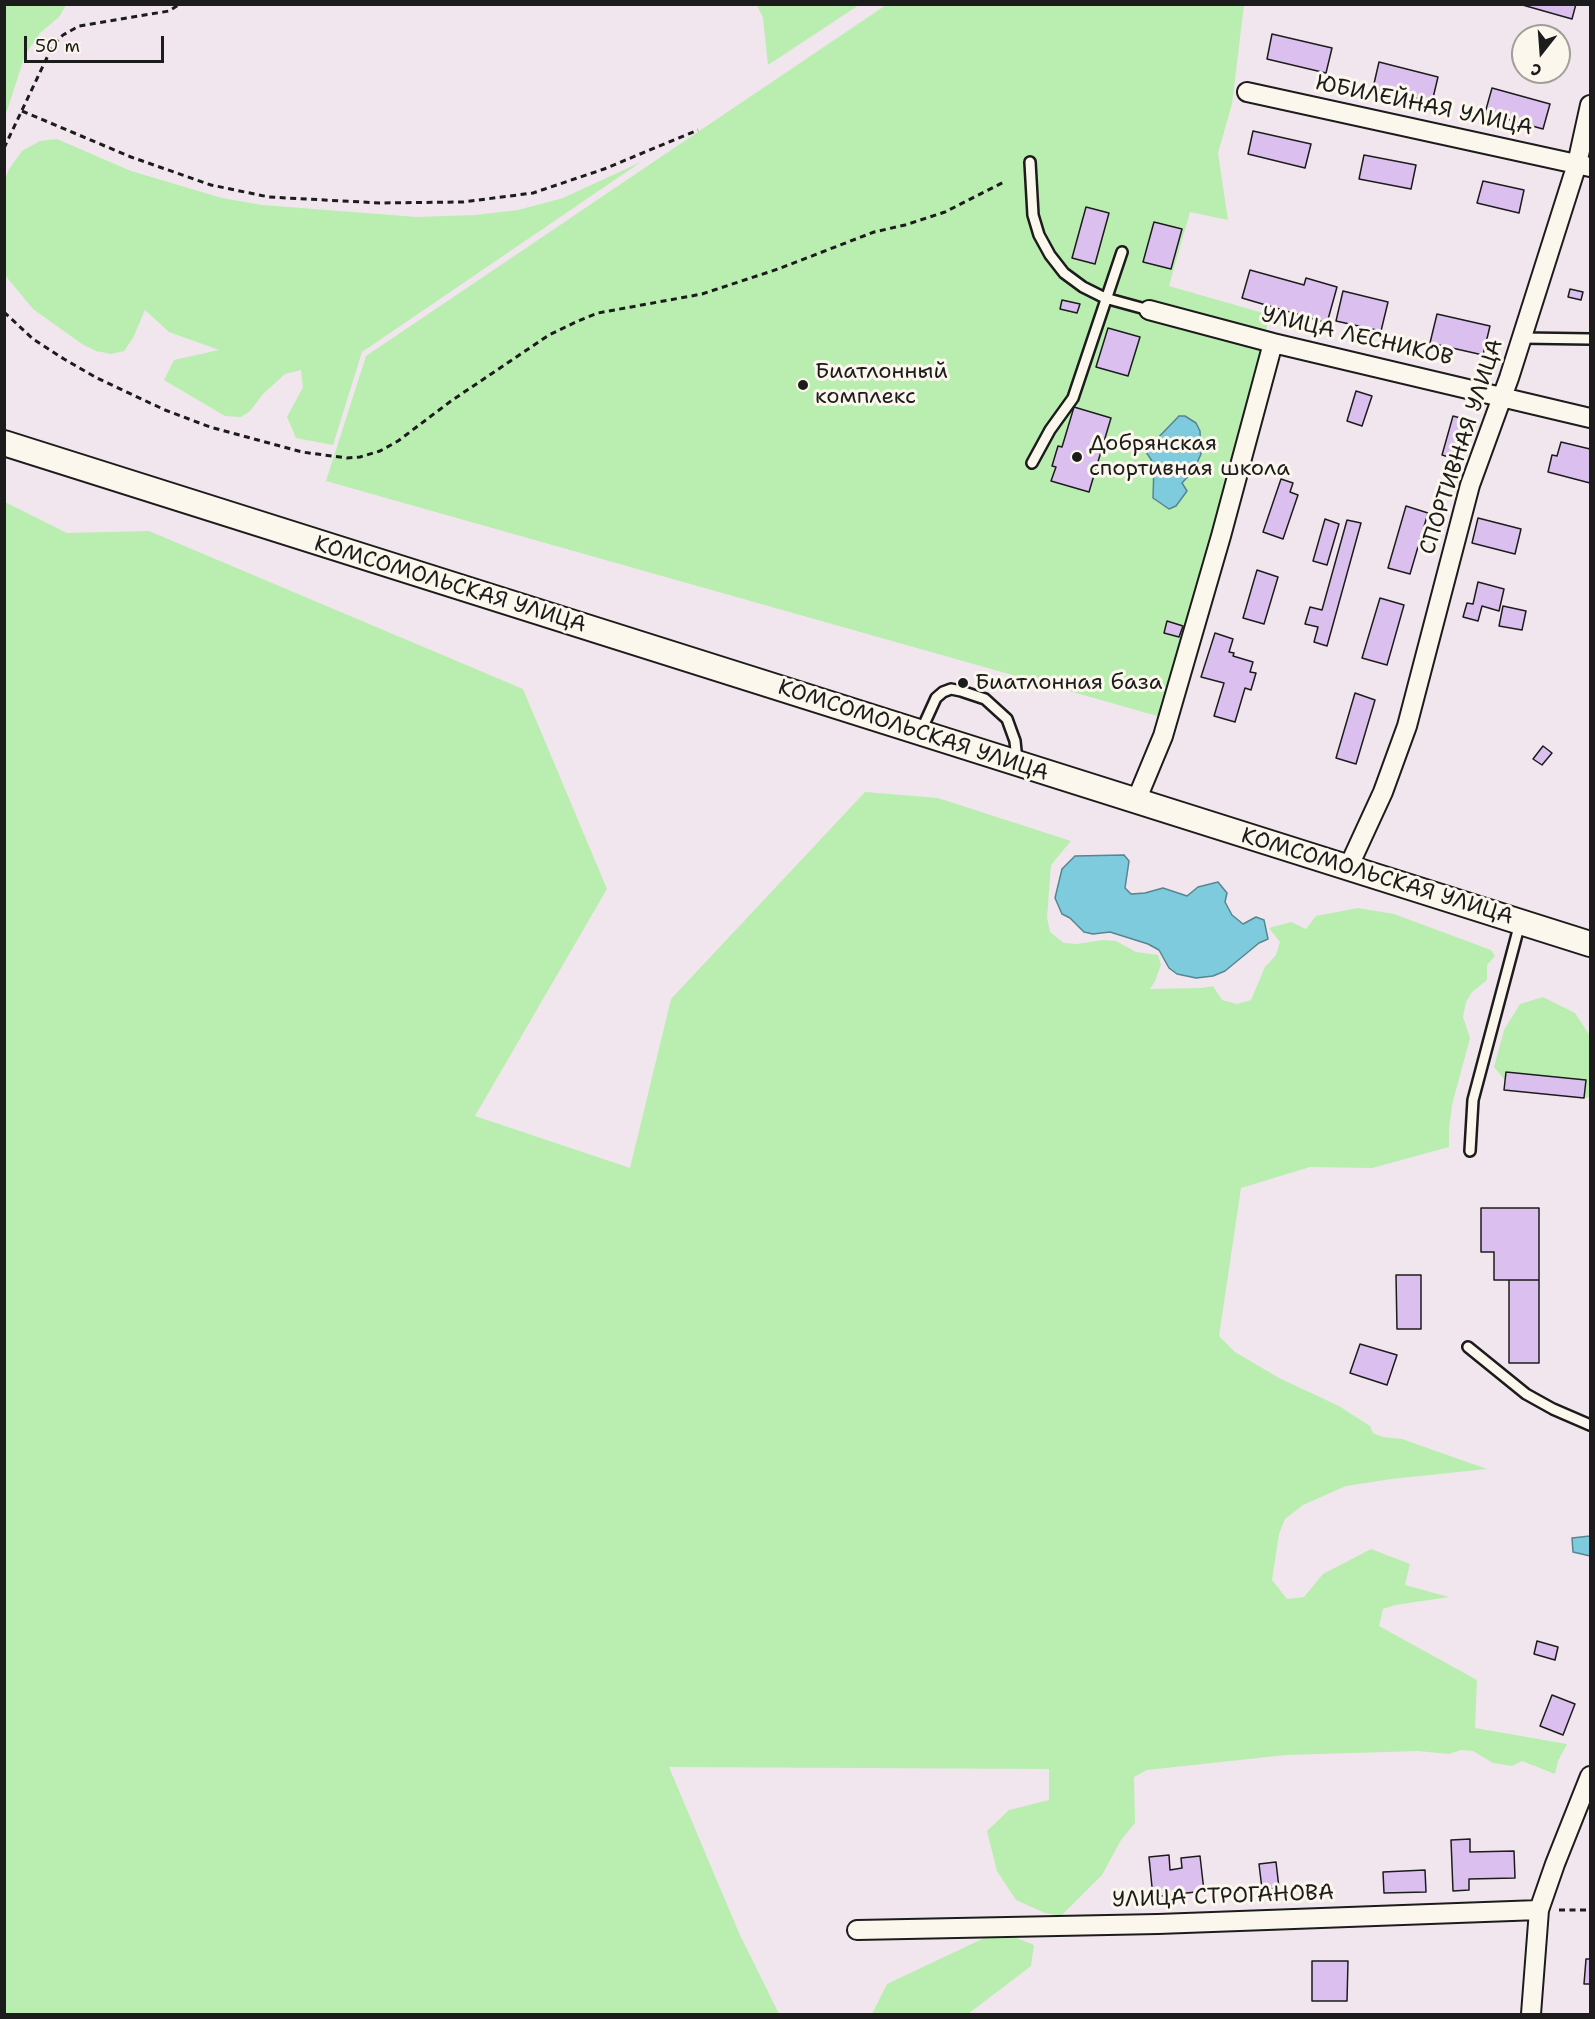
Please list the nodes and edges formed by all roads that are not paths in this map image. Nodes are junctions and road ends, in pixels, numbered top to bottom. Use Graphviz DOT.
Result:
graph roads {
  1 [pos="1247,92"];
  2 [pos="1590,105"];
  3 [pos="1030,162"];
  4 [pos="1584,165"];
  5 [pos="1122,252"];
  6 [pos="1105,298"];
  7 [pos="1149,310"];
  8 [pos="1522,338"];
  9 [pos="1590,339"];
  10 [pos="1273,343"];
  11 [pos="1502,396"];
  12 [pos="1590,418"];
  13 [pos="4,443"];
  14 [pos="1032,463"];
  15 [pos="920,733"];
  16 [pos="1017,764"];
  17 [pos="1136,801"];
  18 [pos="1348,868"];
  19 [pos="1520,922"];
  20 [pos="1590,944"];
  21 [pos="1470,1151"];
  22 [pos="1468,1347"];
  23 [pos="1590,1425"];
  24 [pos="1590,1776"];
  25 [pos="1539,1910"];
  26 [pos="857,1930"];
  27 [pos="1531,2014"];
  1 -- 4 [label="street, ЮБИЛЕЙНАЯ УЛИЦА"];
  2 -- 4 [label="street, СПОРТИВНАЯ УЛИЦА"];
  3 -- 6 [label="lane"];
  4 -- 8 [label="street, СПОРТИВНАЯ УЛИЦА"];
  5 -- 6 [label="lane"];
  6 -- 7 [label="lane"];
  6 -- 14 [label="lane"];
  7 -- 10 [label="street, УЛИЦА ЛЕСНИКОВ"];
  8 -- 9 [label="lane"];
  8 -- 11 [label="street, СПОРТИВНАЯ УЛИЦА"];
  10 -- 11 [label="street, УЛИЦА ЛЕСНИКОВ"];
  10 -- 17 [label="street"];
  11 -- 12 [label="street, УЛИЦА ЛЕСНИКОВ"];
  11 -- 18 [label="street, СПОРТИВНАЯ УЛИЦА"];
  13 -- 15 [label="main road, КОМСОМОЛЬСКАЯ УЛИЦА"];
  15 -- 16 [label="main road, КОМСОМОЛЬСКАЯ УЛИЦА"];
  15 -- 16 [label="lane"];
  16 -- 17 [label="main road, КОМСОМОЛЬСКАЯ УЛИЦА"];
  17 -- 18 [label="main road, КОМСОМОЛЬСКАЯ УЛИЦА"];
  18 -- 19 [label="main road, КОМСОМОЛЬСКАЯ УЛИЦА"];
  19 -- 20 [label="main road, КОМСОМОЛЬСКАЯ УЛИЦА"];
  19 -- 21 [label="lane"];
  22 -- 23 [label="lane"];
  24 -- 25 [label="street"];
  25 -- 26 [label="street, УЛИЦА СТРОГАНОВА"];
  25 -- 27 [label="street"];
}
